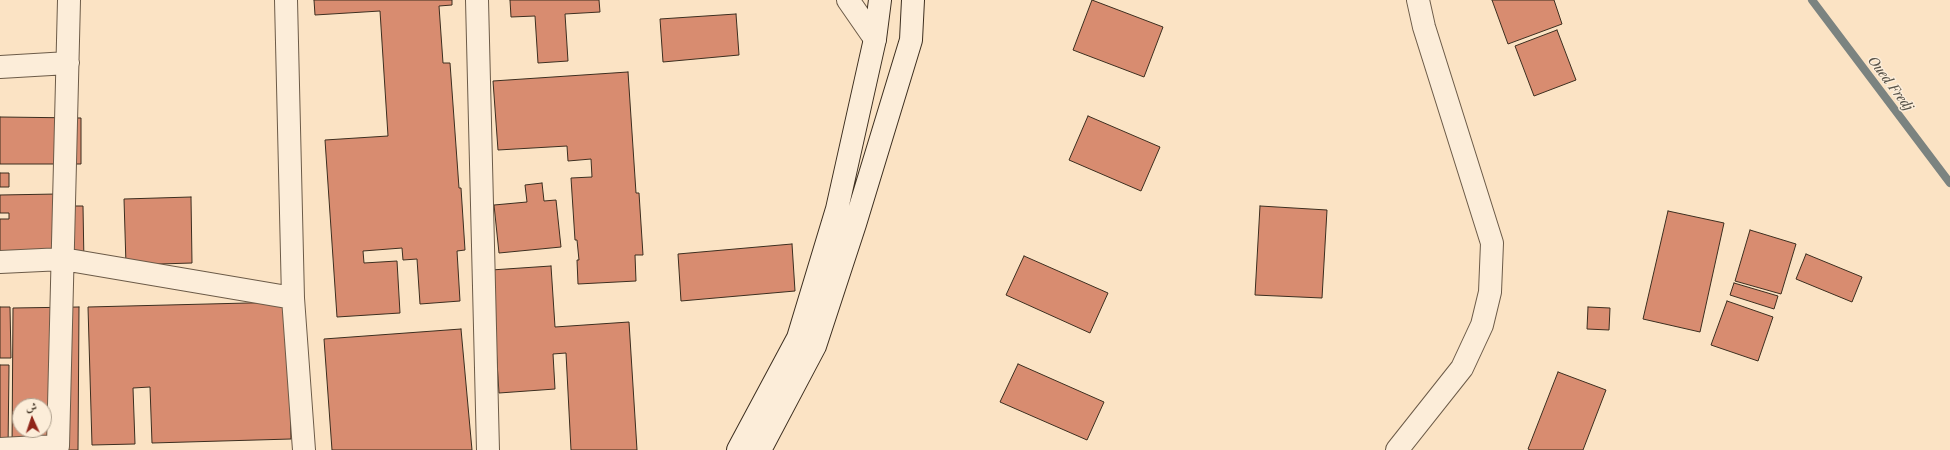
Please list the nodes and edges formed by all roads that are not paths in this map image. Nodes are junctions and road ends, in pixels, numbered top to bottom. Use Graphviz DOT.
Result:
graph roads {
  1 [pos="69,0"];
  2 [pos="286,0"];
  3 [pos="478,0"];
  4 [pos="848,0"];
  5 [pos="880,0"];
  6 [pos="913,0"];
  7 [pos="1418,0"];
  8 [pos="875,40"];
  9 [pos="68,63"];
  10 [pos="0,67"];
  11 [pos="63,259"];
  12 [pos="0,262"];
  13 [pos="293,298"];
  14 [pos="0,449"];
  15 [pos="304,450"];
  16 [pos="488,450"];
  17 [pos="738,450"];
  18 [pos="760,450"];
  19 [pos="1397,450"];
  1 -- 9 [label="street"];
  2 -- 13 [label="street"];
  3 -- 16 [label="street"];
  4 -- 8 [label="street"];
  5 -- 8 [label="street"];
  6 -- 18 [label="street"];
  7 -- 19 [label="street"];
  8 -- 17 [label="street"];
  9 -- 10 [label="street"];
  9 -- 11 [label="street"];
  11 -- 12 [label="street"];
  11 -- 13 [label="street"];
  11 -- 14 [label="street"];
  13 -- 15 [label="street"];
}
